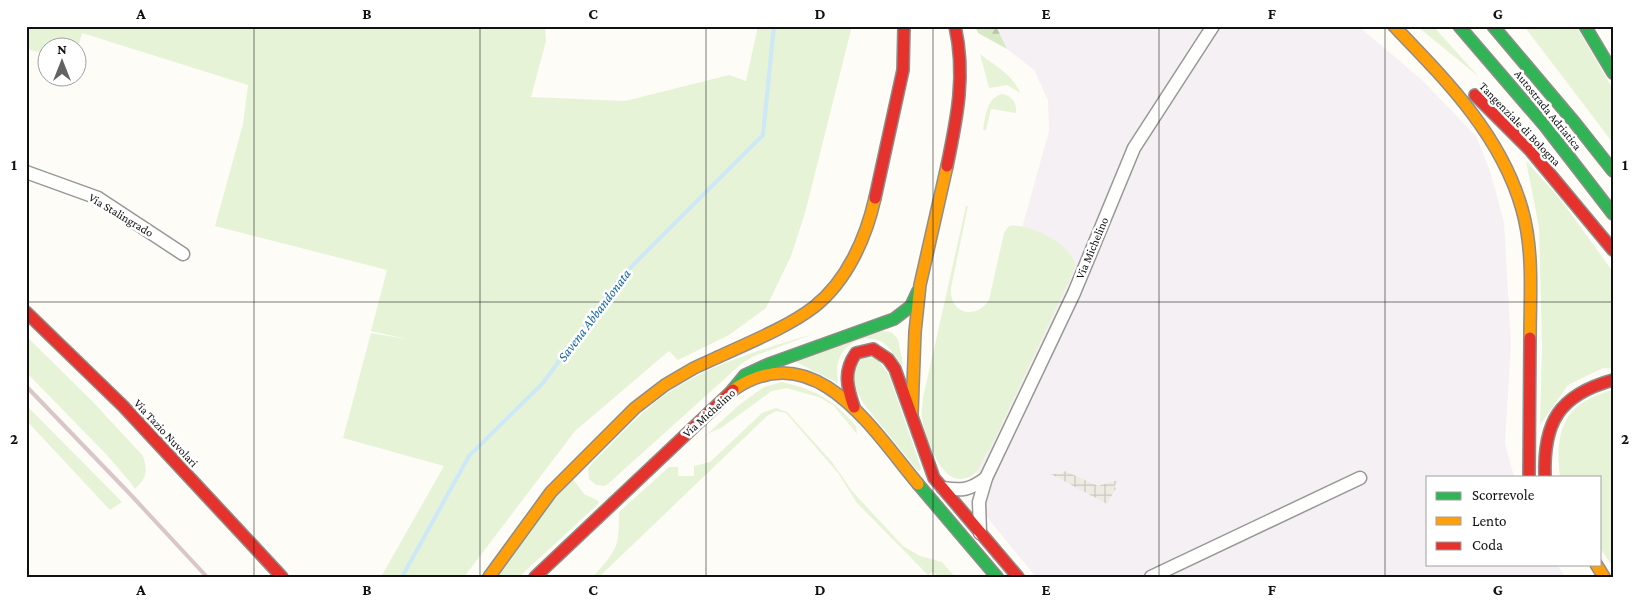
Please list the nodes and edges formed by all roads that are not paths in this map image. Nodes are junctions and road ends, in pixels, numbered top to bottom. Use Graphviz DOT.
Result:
graph roads {
  1 [pos="904,26"];
  2 [pos="955,26"];
  3 [pos="1214,26"];
  4 [pos="1395,26"];
  5 [pos="1448,26"];
  6 [pos="1459,26"];
  7 [pos="1493,26"];
  8 [pos="1504,26"];
  9 [pos="1585,26"];
  10 [pos="1596,26"];
  11 [pos="1612,49"];
  12 [pos="1613,72"];
  13 [pos="1504,77"];
  14 [pos="1576,123"];
  15 [pos="1613,171"];
  16 [pos="26,172"];
  17 [pos="1613,214"];
  18 [pos="1613,250"];
  19 [pos="183,254"];
  20 [pos="920,286"];
  21 [pos="26,312"];
  22 [pos="1613,380"];
  23 [pos="731,392"];
  24 [pos="854,407"];
  25 [pos="912,413"];
  26 [pos="1529,476"];
  27 [pos="1545,476"];
  28 [pos="986,478"];
  29 [pos="1360,478"];
  30 [pos="943,488"];
  31 [pos="980,533"];
  32 [pos="1597,566"];
  33 [pos="282,577"];
  34 [pos="490,577"];
  35 [pos="535,577"];
  36 [pos="997,577"];
  37 [pos="1018,577"];
  38 [pos="1151,577"];
  39 [pos="1604,577"];
  1 -- 34 [label="main road"];
  2 -- 20 [label="main road"];
  3 -- 28 [label="street, Via Michelino"];
  4 -- 18 [label="main road, Tangenziale di Bologna"];
  4 -- 26 [label="main road"];
  5 -- 13 [label="main road"];
  6 -- 13 [label="main road, Autostrada Adriatica"];
  7 -- 14 [label="main road, Autostrada Adriatica"];
  8 -- 14 [label="main road"];
  9 -- 12 [label="main road"];
  10 -- 11 [label="main road"];
  13 -- 17 [label="main road, Autostrada Adriatica"];
  14 -- 15 [label="main road, Autostrada Adriatica"];
  16 -- 19 [label="street, Via Stalingrado"];
  20 -- 23 [label="main road"];
  20 -- 25 [label="main road"];
  21 -- 33 [label="main road, Via Tazio Nuvolari"];
  22 -- 27 [label="main road"];
  23 -- 24 [label="main road, Via Michelino"];
  23 -- 35 [label="main road, Via Michelino"];
  24 -- 25 [label="main road"];
  24 -- 36 [label="main road, Via Michelino"];
  25 -- 30 [label="main road"];
  28 -- 30 [label="street"];
  28 -- 31 [label="street, Via Michelino"];
  29 -- 38 [label="street"];
  30 -- 31 [label="main road"];
  31 -- 37 [label="main road"];
  32 -- 39 [label="main road"];
}
